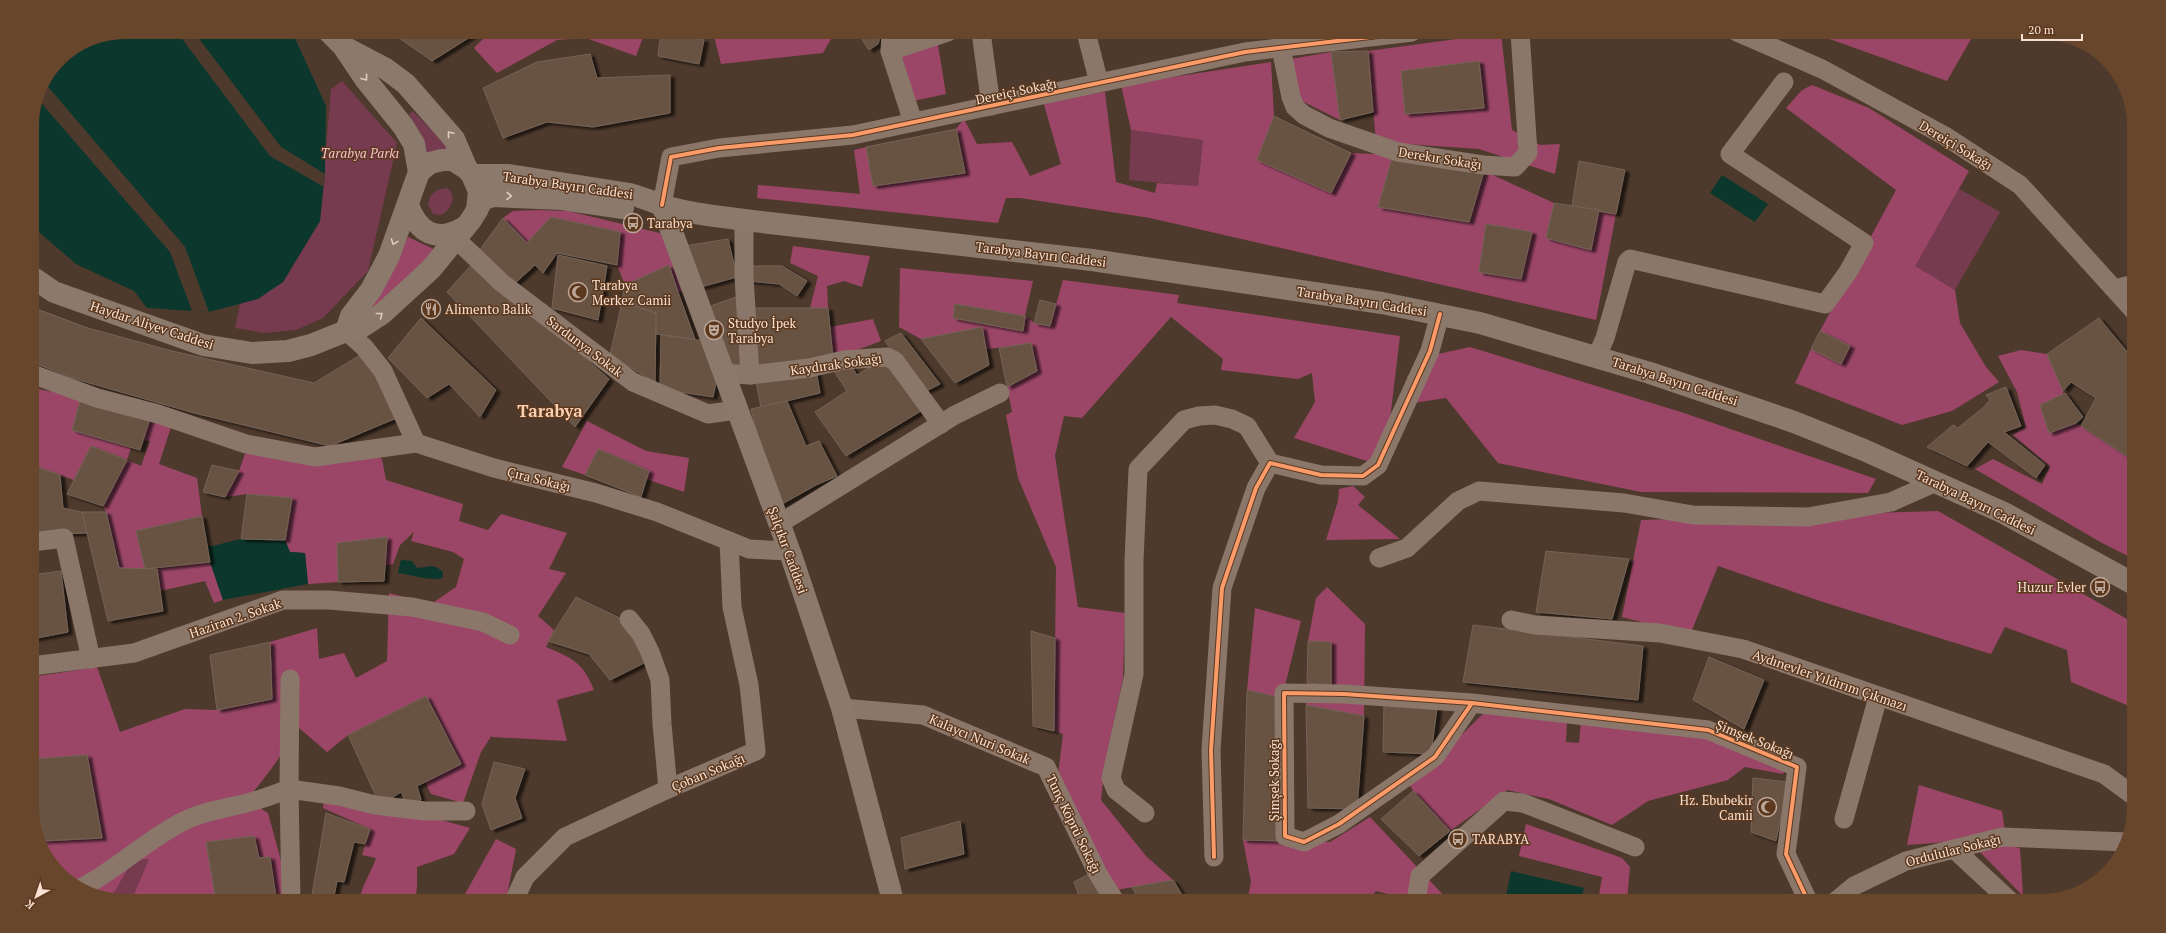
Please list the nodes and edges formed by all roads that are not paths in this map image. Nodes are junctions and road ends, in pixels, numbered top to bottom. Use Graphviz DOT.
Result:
graph roads {
  1 [pos="336,39"];
  2 [pos="891,39"];
  3 [pos="927,39"];
  4 [pos="982,39"];
  5 [pos="1088,39"];
  6 [pos="1315,39"];
  7 [pos="1520,39"];
  8 [pos="1753,39"];
  9 [pos="1281,48"];
  10 [pos="890,51"];
  11 [pos="1784,82"];
  12 [pos="1099,83"];
  13 [pos="991,106"];
  14 [pos="913,122"];
  15 [pos="419,172"];
  16 [pos="470,172"];
  17 [pos="408,205"];
  18 [pos="662,205"];
  19 [pos="477,210"];
  20 [pos="744,220"];
  21 [pos="459,233"];
  22 [pos="39,282"];
  23 [pos="2127,286"];
  24 [pos="2115,289"];
  25 [pos="2127,303"];
  26 [pos="1440,314"];
  27 [pos="346,331"];
  28 [pos="1597,356"];
  29 [pos="723,373"];
  30 [pos="750,375"];
  31 [pos="39,377"];
  32 [pos="1000,393"];
  33 [pos="736,410"];
  34 [pos="940,424"];
  35 [pos="416,443"];
  36 [pos="1270,463"];
  37 [pos="1936,482"];
  38 [pos="779,524"];
  39 [pos="39,541"];
  40 [pos="729,541"];
  41 [pos="789,551"];
  42 [pos="1379,558"];
  43 [pos="2127,580"];
  44 [pos="629,619"];
  45 [pos="1511,620"];
  46 [pos="510,635"];
  47 [pos="91,658"];
  48 [pos="39,665"];
  49 [pos="290,679"];
  50 [pos="1878,697"];
  51 [pos="1472,703"];
  52 [pos="842,708"];
  53 [pos="1046,767"];
  54 [pos="289,789"];
  55 [pos="668,789"];
  56 [pos="2127,791"];
  57 [pos="466,811"];
  58 [pos="1145,813"];
  59 [pos="1844,818"];
  60 [pos="2120,842"];
  61 [pos="1635,847"];
  62 [pos="1954,849"];
  63 [pos="1214,857"];
  64 [pos="87,885"];
  65 [pos="291,894"];
  66 [pos="517,894"];
  67 [pos="890,894"];
  68 [pos="1111,894"];
  69 [pos="1417,894"];
  70 [pos="1805,894"];
  71 [pos="1844,894"];
  72 [pos="2002,894"];
  1 -- 15 [label="main road, one-way"];
  16 -- 1 [label="main road, one-way"];
  2 -- 10 [label="street"];
  3 -- 10 [label="street"];
  4 -- 13 [label="street"];
  5 -- 12 [label="street"];
  6 -- 9 [label="street, Dereiçi Sokağı"];
  7 -- 9 [label="street, Derekır Sokağı"];
  8 -- 24 [label="street, Dereiçi Sokağı"];
  9 -- 12 [label="street, Dereiçi Sokağı"];
  10 -- 14 [label="street"];
  11 -- 28 [label="street"];
  12 -- 13 [label="street, Dereiçi Sokağı"];
  13 -- 14 [label="street, Dereiçi Sokağı"];
  14 -- 18 [label="street, Dereiçi Sokağı"];
  15 -- 16 [label="main road"];
  15 -- 17 [label="main road"];
  16 -- 18 [label="main road, Tarabya Bayırı Caddesi"];
  16 -- 19 [label="main road"];
  17 -- 21 [label="main road"];
  17 -- 27 [label="main road, one-way"];
  19 -- 18 [label="main road, Tarabya Bayırı Caddesi, one-way"];
  18 -- 20 [label="main road, Tarabya Bayırı Caddesi"];
  18 -- 29 [label="main road, Şalçıkır Caddesi"];
  19 -- 21 [label="main road"];
  20 -- 26 [label="main road, Tarabya Bayırı Caddesi"];
  20 -- 30 [label="street"];
  27 -- 21 [label="main road, Haydar Aliyev Caddesi, one-way"];
  21 -- 33 [label="street, Sardunya Sokak"];
  22 -- 27 [label="main road, Haydar Aliyev Caddesi"];
  23 -- 24 [label="street"];
  24 -- 25 [label="street, Dereiçi Sokağı"];
  26 -- 28 [label="main road, Tarabya Bayırı Caddesi"];
  26 -- 36 [label="street"];
  27 -- 35 [label="street"];
  28 -- 37 [label="main road, Tarabya Bayırı Caddesi"];
  29 -- 30 [label="street, Kaydırak Sokağı"];
  29 -- 33 [label="main road, Şalçıkır Caddesi"];
  30 -- 34 [label="street, Kaydırak Sokağı"];
  31 -- 35 [label="street"];
  32 -- 34 [label="street"];
  33 -- 38 [label="main road, Şalçıkır Caddesi"];
  34 -- 38 [label="street"];
  35 -- 40 [label="street, Çıra Sokağı"];
  36 -- 58 [label="street"];
  36 -- 63 [label="street"];
  37 -- 42 [label="street"];
  37 -- 43 [label="main road, Tarabya Bayırı Caddesi"];
  38 -- 41 [label="main road, Şalçıkır Caddesi"];
  39 -- 47 [label="street"];
  40 -- 41 [label="street, Çıra Sokağı"];
  40 -- 55 [label="street, Çoban Sokağı"];
  41 -- 52 [label="main road, Şalçıkır Caddesi"];
  44 -- 55 [label="street"];
  45 -- 50 [label="street, Aydınevler Yıldırım Çıkmazı"];
  46 -- 47 [label="street, Haziran 2. Sokak"];
  47 -- 48 [label="street, Haziran 2. Sokak"];
  49 -- 54 [label="street"];
  50 -- 56 [label="street, Aydınevler Yıldırım Çıkmazı"];
  50 -- 59 [label="street"];
  51 -- 51 [label="street, Şimşek Sokağı"];
  51 -- 70 [label="street, Şimşek Sokağı"];
  52 -- 53 [label="street, Kalaycı Nuri Sokak"];
  52 -- 67 [label="main road, Şalçıkır Caddesi"];
  53 -- 68 [label="street, Tunç Köprü Sokağı"];
  54 -- 57 [label="street"];
  54 -- 64 [label="street"];
  54 -- 65 [label="street"];
  55 -- 66 [label="street, Çoban Sokağı"];
  60 -- 62 [label="street, Ordulular Sokağı"];
  61 -- 69 [label="street"];
  62 -- 71 [label="street, Ordulular Sokağı"];
  62 -- 72 [label="street"];
}
